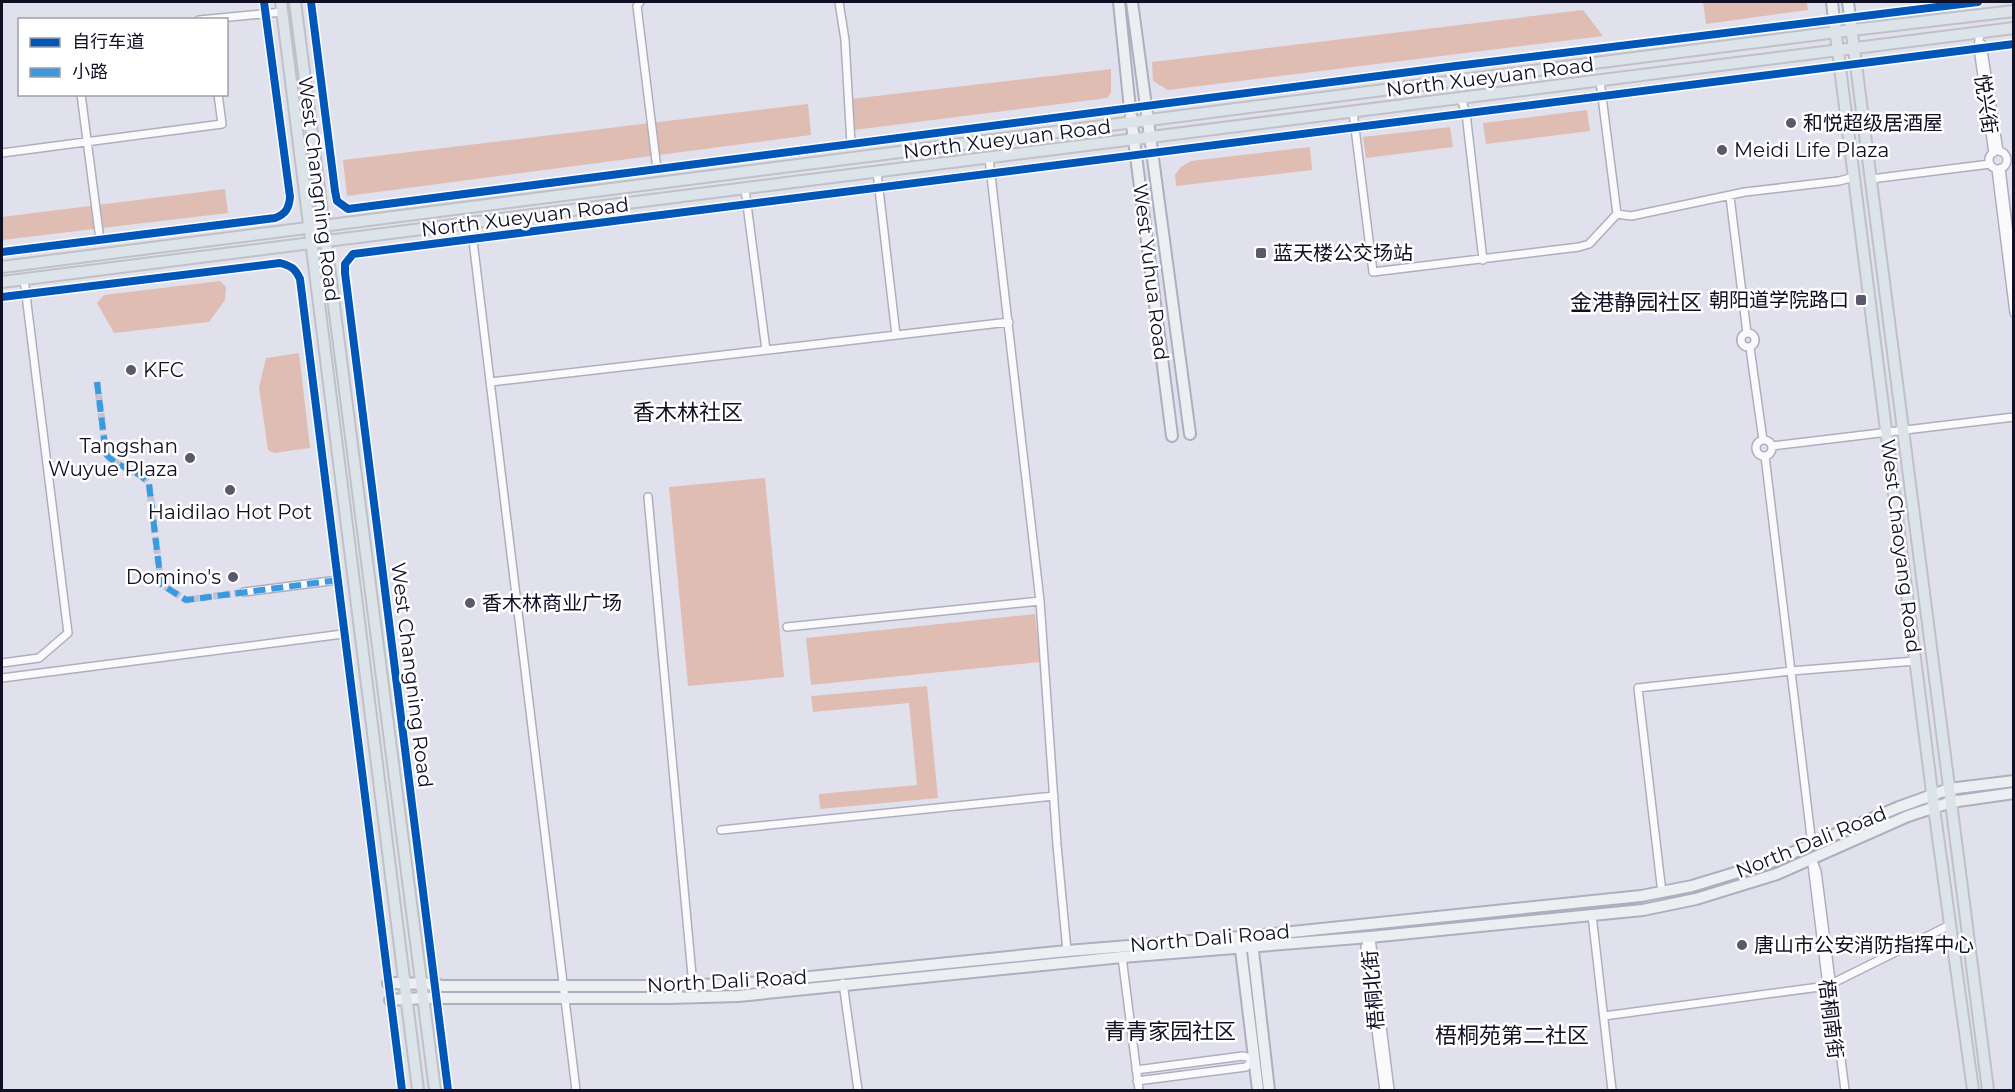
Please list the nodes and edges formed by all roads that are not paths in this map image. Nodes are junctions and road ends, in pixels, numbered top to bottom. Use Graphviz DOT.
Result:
graph roads {
  1 [pos="264,2"];
  2 [pos="295,2"];
  3 [pos="311,2"];
  4 [pos="640,2"];
  5 [pos="839,2"];
  6 [pos="1119,2"];
  7 [pos="1132,2"];
  8 [pos="1832,2"];
  9 [pos="1848,2"];
  10 [pos="1978,2"];
  11 [pos="282,7"];
  12 [pos="2013,11"];
  13 [pos="266,14"];
  14 [pos="220,18"];
  15 [pos="1850,18"];
  16 [pos="1834,20"];
  17 [pos="2013,28"];
  18 [pos="1852,30"];
  19 [pos="1980,32"];
  20 [pos="1836,33"];
  21 [pos="2013,44"];
  22 [pos="1854,48"];
  23 [pos="1980,48"];
  24 [pos="1838,49"];
  25 [pos="1856,64"];
  26 [pos="1456,66"];
  27 [pos="1840,66"];
  28 [pos="1460,81"];
  29 [pos="1600,81"];
  30 [pos="81,96"];
  31 [pos="218,96"];
  32 [pos="1602,96"];
  33 [pos="1461,99"];
  34 [pos="1146,106"];
  35 [pos="1130,109"];
  36 [pos="1353,112"];
  37 [pos="1466,113"];
  38 [pos="1148,121"];
  39 [pos="1132,123"];
  40 [pos="1356,128"];
  41 [pos="1150,138"];
  42 [pos="1134,140"];
  43 [pos="87,141"];
  44 [pos="851,144"];
  45 [pos="2,153"];
  46 [pos="1152,154"];
  47 [pos="1136,156"];
  48 [pos="741,157"];
  49 [pos="989,158"];
  50 [pos="2010,159"];
  51 [pos="1994,161"];
  52 [pos="657,169"];
  53 [pos="743,172"];
  54 [pos="877,172"];
  55 [pos="991,174"];
  56 [pos="1854,177"];
  57 [pos="1871,177"];
  58 [pos="878,187"];
  59 [pos="745,189"];
  60 [pos="1730,197"];
  61 [pos="747,203"];
  62 [pos="1617,214"];
  63 [pos="471,224"];
  64 [pos="324,225"];
  65 [pos="308,227"];
  66 [pos="473,238"];
  67 [pos="100,240"];
  68 [pos="326,242"];
  69 [pos="311,244"];
  70 [pos="2,252"];
  71 [pos="1483,260"];
  72 [pos="2,267"];
  73 [pos="2013,275"];
  74 [pos="24,279"];
  75 [pos="2,282"];
  76 [pos="25,294"];
  77 [pos="2,297"];
  78 [pos="2013,313"];
  79 [pos="1009,322"];
  80 [pos="896,335"];
  81 [pos="766,350"];
  82 [pos="490,382"];
  83 [pos="2013,417"];
  84 [pos="1903,430"];
  85 [pos="1886,431"];
  86 [pos="1190,434"];
  87 [pos="1172,436"];
  88 [pos="1763,440"];
  89 [pos="1772,446"];
  90 [pos="1765,456"];
  91 [pos="648,497"];
  92 [pos="338,580"];
  93 [pos="244,592"];
  94 [pos="1040,601"];
  95 [pos="787,627"];
  96 [pos="344,634"];
  97 [pos="1915,661"];
  98 [pos="2,663"];
  99 [pos="1791,671"];
  100 [pos="2,678"];
  101 [pos="2013,780"];
  102 [pos="1949,789"];
  103 [pos="2013,793"];
  104 [pos="1932,794"];
  105 [pos="1054,796"];
  106 [pos="1951,801"];
  107 [pos="1934,808"];
  108 [pos="721,830"];
  109 [pos="1812,845"];
  110 [pos="1812,859"];
  111 [pos="1662,892"];
  112 [pos="1592,915"];
  113 [pos="1950,925"];
  114 [pos="1370,937"];
  115 [pos="1240,941"];
  116 [pos="1252,941"];
  117 [pos="1067,951"];
  118 [pos="1122,957"];
  119 [pos="842,980"];
  120 [pos="388,983"];
  121 [pos="405,984"];
  122 [pos="435,984"];
  123 [pos="422,985"];
  124 [pos="563,985"];
  125 [pos="1829,985"];
  126 [pos="693,986"];
  127 [pos="424,998"];
  128 [pos="564,998"];
  129 [pos="407,999"];
  130 [pos="437,999"];
  131 [pos="390,1000"];
  132 [pos="1604,1016"];
  133 [pos="1254,1059"];
  134 [pos="1136,1070"];
  135 [pos="1137,1081"];
  136 [pos="402,1090"];
  137 [pos="418,1090"];
  138 [pos="435,1090"];
  139 [pos="448,1090"];
  140 [pos="576,1090"];
  141 [pos="858,1090"];
  142 [pos="1138,1090"];
  143 [pos="1258,1090"];
  144 [pos="1269,1090"];
  145 [pos="1383,1090"];
  146 [pos="1390,1090"];
  147 [pos="1612,1090"];
  148 [pos="1843,1090"];
  149 [pos="1973,1090"];
  150 [pos="1988,1090"];
  1 -- 13 [label="street, West Changning Road"];
  2 -- 64 [label="main road, West Changning Road"];
  3 -- 52 [label="street, West Changning Road"];
  4 -- 52 [label="street"];
  5 -- 44 [label="street"];
  6 -- 35 [label="main road, West Yuhua Road"];
  7 -- 34 [label="main road, West Yuhua Road"];
  8 -- 16 [label="main road, West Chaoyang Road"];
  9 -- 15 [label="main road, West Chaoyang Road"];
  10 -- 15 [label="street"];
  11 -- 13 [label="street"];
  11 -- 65 [label="main road, West Changning Road"];
  12 -- 18 [label="main road, North Xueyuan Road"];
  13 -- 14 [label="street"];
  13 -- 67 [label="street, West Changning Road"];
  15 -- 16 [label="street"];
  15 -- 18 [label="main road, West Chaoyang Road"];
  16 -- 20 [label="main road, West Chaoyang Road"];
  16 -- 26 [label="street"];
  17 -- 19 [label="main road, North Xueyuan Road"];
  18 -- 20 [label="main road, North Xueyuan Road"];
  18 -- 22 [label="main road, West Chaoyang Road"];
  19 -- 22 [label="main road, North Xueyuan Road"];
  19 -- 23 [label="street, 悦兴街"];
  20 -- 24 [label="main road, West Chaoyang Road"];
  20 -- 28 [label="main road, North Xueyuan Road"];
  21 -- 23 [label="street"];
  22 -- 24 [label="main road, North Xueyuan Road"];
  22 -- 25 [label="main road, West Chaoyang Road"];
  23 -- 25 [label="street"];
  23 -- 51 [label="street, 悦兴街"];
  24 -- 27 [label="main road, West Chaoyang Road"];
  24 -- 29 [label="main road, North Xueyuan Road"];
  25 -- 27 [label="street"];
  25 -- 57 [label="main road, West Chaoyang Road"];
  26 -- 28 [label="street"];
  26 -- 34 [label="street"];
  27 -- 32 [label="street"];
  27 -- 56 [label="main road, West Chaoyang Road"];
  28 -- 33 [label="main road"];
  28 -- 38 [label="main road, North Xueyuan Road"];
  29 -- 32 [label="street"];
  29 -- 33 [label="main road, North Xueyuan Road"];
  30 -- 43 [label="street"];
  31 -- 43 [label="street"];
  32 -- 37 [label="street"];
  32 -- 62 [label="street"];
  33 -- 36 [label="main road, North Xueyuan Road"];
  33 -- 37 [label="street"];
  34 -- 35 [label="street"];
  34 -- 38 [label="main road, West Yuhua Road"];
  35 -- 39 [label="main road, West Yuhua Road"];
  35 -- 44 [label="street"];
  36 -- 40 [label="street"];
  36 -- 41 [label="main road, North Xueyuan Road"];
  37 -- 40 [label="street"];
  37 -- 71 [label="street"];
  38 -- 39 [label="main road, North Xueyuan Road"];
  38 -- 41 [label="main road, West Yuhua Road"];
  39 -- 42 [label="main road, West Yuhua Road"];
  39 -- 53 [label="main road, North Xueyuan Road"];
  40 -- 46 [label="street"];
  40 -- 71 [label="street"];
  41 -- 42 [label="main road, North Xueyuan Road"];
  41 -- 46 [label="main road, West Yuhua Road"];
  42 -- 47 [label="main road, West Yuhua Road"];
  42 -- 49 [label="main road, North Xueyuan Road"];
  43 -- 45 [label="street"];
  43 -- 67 [label="street"];
  44 -- 48 [label="street"];
  46 -- 47 [label="street"];
  46 -- 86 [label="main road, West Yuhua Road"];
  47 -- 55 [label="street"];
  47 -- 87 [label="main road, West Yuhua Road"];
  48 -- 52 [label="street"];
  48 -- 53 [label="street"];
  49 -- 54 [label="main road, North Xueyuan Road"];
  49 -- 55 [label="street"];
  50 -- 51 [label="street"];
  50 -- 51 [label="street"];
  51 -- 57 [label="street"];
  51 -- 73 [label="street, 悦兴街"];
  51 -- 78 [label="street, 悦兴街"];
  53 -- 59 [label="main road"];
  53 -- 64 [label="main road, North Xueyuan Road"];
  54 -- 58 [label="street"];
  54 -- 59 [label="main road, North Xueyuan Road"];
  55 -- 58 [label="street"];
  55 -- 79 [label="street"];
  56 -- 60 [label="street"];
  56 -- 85 [label="main road, West Chaoyang Road"];
  57 -- 84 [label="main road, West Chaoyang Road"];
  58 -- 61 [label="street"];
  58 -- 80 [label="street"];
  59 -- 61 [label="street"];
  59 -- 63 [label="main road, North Xueyuan Road"];
  60 -- 62 [label="street"];
  60 -- 88 [label="street"];
  61 -- 66 [label="street"];
  61 -- 81 [label="street"];
  62 -- 71 [label="street"];
  63 -- 66 [label="street"];
  63 -- 68 [label="main road, North Xueyuan Road"];
  64 -- 65 [label="main road, North Xueyuan Road"];
  64 -- 68 [label="main road, West Changning Road"];
  65 -- 69 [label="main road, West Changning Road"];
  65 -- 72 [label="main road, North Xueyuan Road"];
  66 -- 82 [label="street"];
  66 -- 122 [label="street, West Changning Road"];
  67 -- 70 [label="street"];
  68 -- 69 [label="main road, North Xueyuan Road"];
  68 -- 123 [label="main road, West Changning Road"];
  69 -- 74 [label="main road, North Xueyuan Road"];
  69 -- 121 [label="main road, West Changning Road"];
  74 -- 75 [label="main road, North Xueyuan Road"];
  74 -- 76 [label="street"];
  76 -- 77 [label="street"];
  76 -- 92 [label="street, West Changning Road"];
  76 -- 98 [label="street"];
  79 -- 80 [label="street"];
  79 -- 94 [label="street"];
  80 -- 81 [label="street"];
  81 -- 82 [label="street"];
  82 -- 124 [label="street"];
  83 -- 84 [label="street"];
  84 -- 85 [label="street"];
  84 -- 102 [label="main road, West Chaoyang Road"];
  85 -- 89 [label="street"];
  85 -- 97 [label="main road, West Chaoyang Road"];
  88 -- 89 [label="street"];
  88 -- 90 [label="street"];
  89 -- 90 [label="street"];
  90 -- 99 [label="street"];
  91 -- 126 [label="street"];
  92 -- 93 [label="street"];
  92 -- 96 [label="street, West Changning Road"];
  94 -- 95 [label="street"];
  94 -- 105 [label="street"];
  96 -- 100 [label="street"];
  96 -- 120 [label="street, West Changning Road"];
  97 -- 99 [label="street"];
  97 -- 104 [label="main road, West Chaoyang Road"];
  99 -- 109 [label="street"];
  99 -- 111 [label="street"];
  101 -- 102 [label="main road, North Dali Road"];
  102 -- 104 [label="main road, North Dali Road"];
  102 -- 106 [label="main road, West Chaoyang Road"];
  103 -- 106 [label="main road, North Dali Road"];
  104 -- 107 [label="main road, West Chaoyang Road"];
  104 -- 109 [label="main road, North Dali Road"];
  105 -- 108 [label="street"];
  105 -- 117 [label="street"];
  106 -- 107 [label="main road, North Dali Road"];
  106 -- 150 [label="main road, West Chaoyang Road"];
  107 -- 110 [label="main road, North Dali Road"];
  107 -- 113 [label="main road, West Chaoyang Road"];
  109 -- 111 [label="main road, North Dali Road"];
  110 -- 112 [label="main road, North Dali Road"];
  110 -- 125 [label="street, 梧桐南街"];
  111 -- 116 [label="main road, North Dali Road"];
  112 -- 114 [label="main road, North Dali Road"];
  112 -- 132 [label="street"];
  113 -- 125 [label="street"];
  113 -- 149 [label="main road, West Chaoyang Road"];
  114 -- 116 [label="main road, North Dali Road"];
  114 -- 145 [label="street, 梧桐北街"];
  114 -- 146 [label="street, 梧桐北街"];
  115 -- 116 [label="main road, North Dali Road"];
  115 -- 117 [label="main road, North Dali Road"];
  115 -- 118 [label="main road, North Dali Road"];
  115 -- 133 [label="main road"];
  116 -- 144 [label="main road"];
  117 -- 119 [label="main road, North Dali Road"];
  118 -- 119 [label="main road, North Dali Road"];
  118 -- 134 [label="street"];
  119 -- 126 [label="main road, North Dali Road"];
  119 -- 128 [label="main road, North Dali Road"];
  119 -- 141 [label="street"];
  120 -- 121 [label="main road, North Dali Road"];
  120 -- 131 [label="street, West Changning Road"];
  121 -- 123 [label="main road, North Dali Road"];
  121 -- 129 [label="main road, West Changning Road"];
  122 -- 123 [label="main road, North Dali Road"];
  122 -- 124 [label="main road, North Dali Road"];
  122 -- 130 [label="street, West Changning Road"];
  123 -- 127 [label="main road, West Changning Road"];
  124 -- 126 [label="main road, North Dali Road"];
  124 -- 128 [label="street"];
  125 -- 132 [label="street"];
  125 -- 148 [label="street, 梧桐南街"];
  127 -- 129 [label="main road, North Dali Road"];
  127 -- 130 [label="main road, North Dali Road"];
  127 -- 138 [label="main road, West Changning Road"];
  128 -- 130 [label="main road, North Dali Road"];
  128 -- 140 [label="street"];
  129 -- 131 [label="main road, North Dali Road"];
  129 -- 137 [label="main road, West Changning Road"];
  130 -- 139 [label="street, West Changning Road"];
  131 -- 136 [label="street, West Changning Road"];
  132 -- 147 [label="street"];
  133 -- 134 [label="street"];
  133 -- 135 [label="street"];
  133 -- 143 [label="main road"];
  134 -- 135 [label="street"];
  135 -- 142 [label="street"];
}
